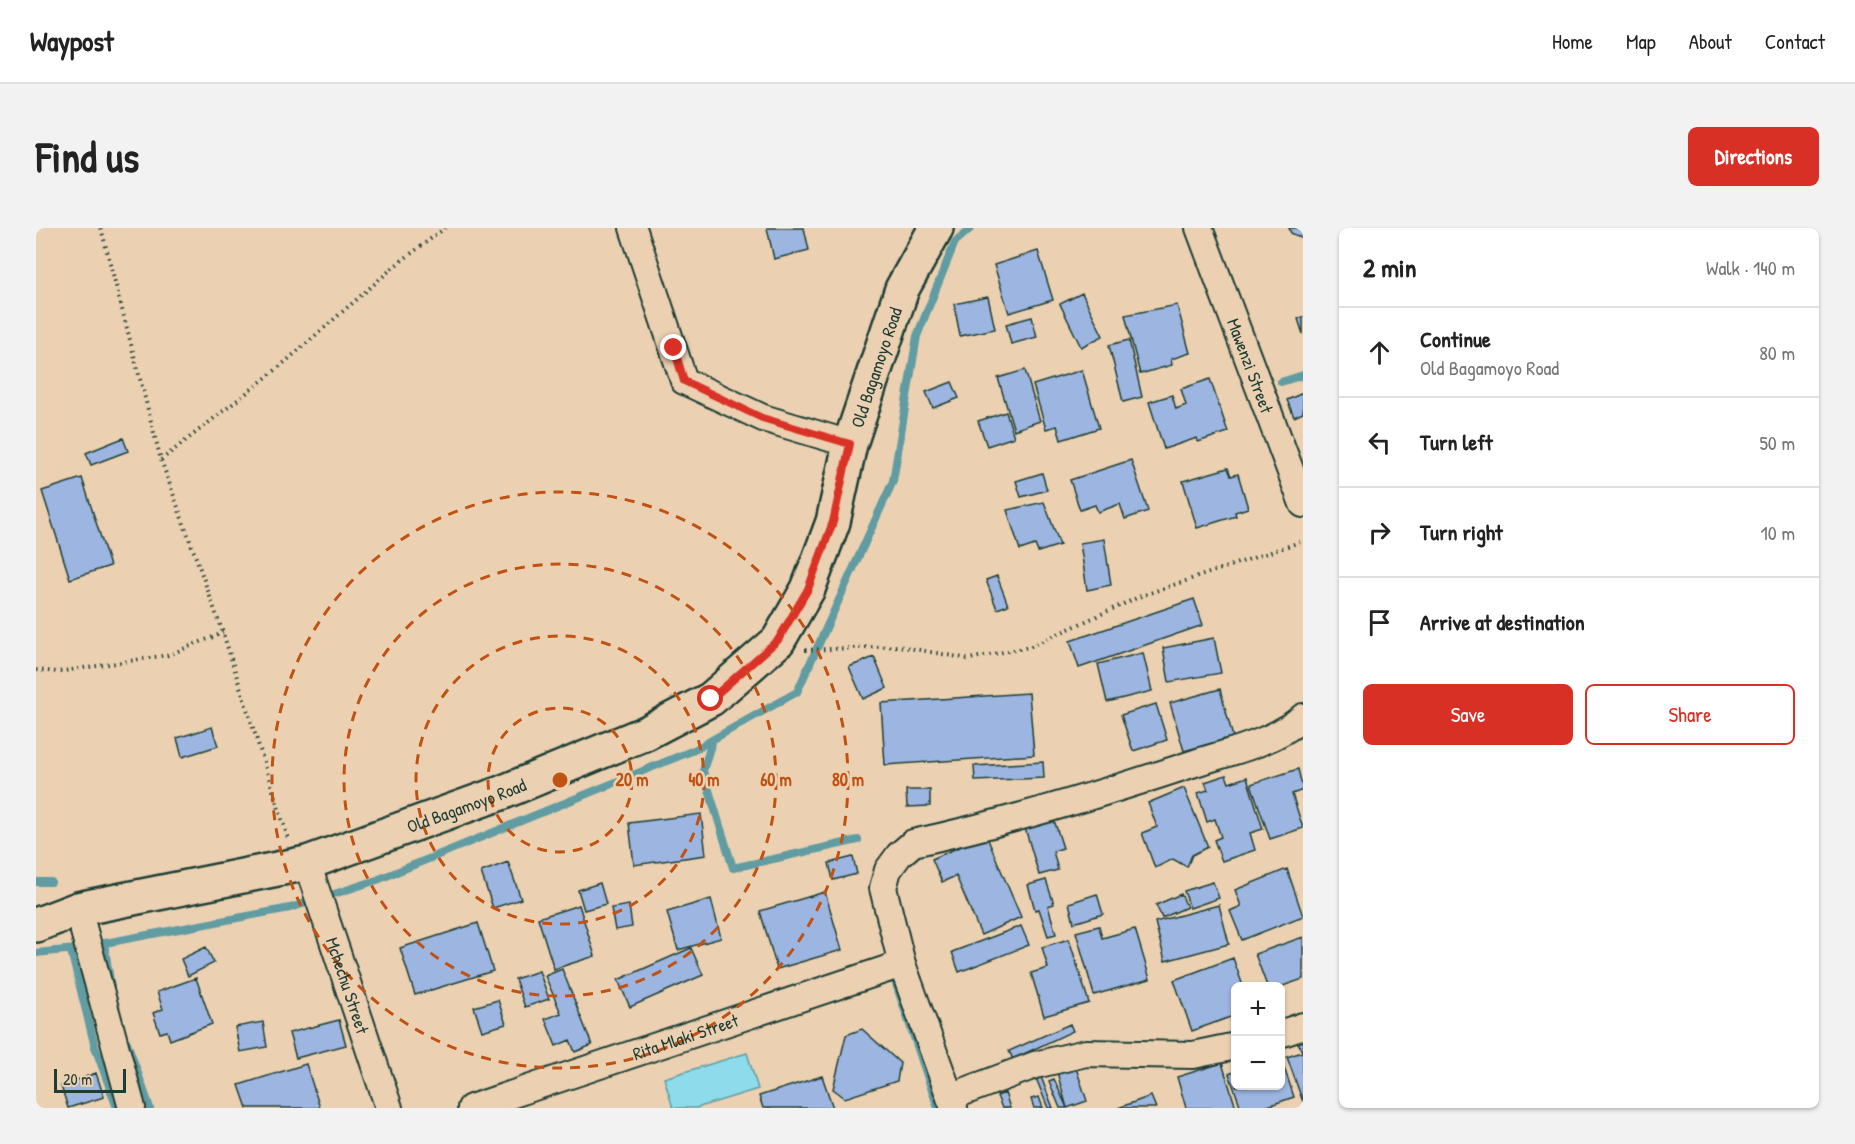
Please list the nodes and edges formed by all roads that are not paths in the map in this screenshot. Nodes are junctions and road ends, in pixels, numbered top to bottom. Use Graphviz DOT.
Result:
graph roads {
  1 [pos="633,228"];
  2 [pos="936,228"];
  3 [pos="1198,228"];
  4 [pos="850,444"];
  5 [pos="1303,504"];
  6 [pos="1303,717"];
  7 [pos="302,864"];
  8 [pos="36,903"];
  9 [pos="78,909"];
  10 [pos="36,925"];
  11 [pos="902,964"];
  12 [pos="1303,1026"];
  13 [pos="1285,1033"];
  14 [pos="1231,1047"];
  15 [pos="952,1103"];
  16 [pos="132,1108"];
  17 [pos="389,1108"];
  18 [pos="471,1108"];
  1 -- 4 [label="street"];
  2 -- 4 [label="main road, Old Bagamoyo Road"];
  3 -- 5 [label="street, Mawenzi Street"];
  4 -- 7 [label="main road, Old Bagamoyo Road"];
  6 -- 11 [label="street"];
  7 -- 9 [label="main road, Old Bagamoyo Road"];
  7 -- 17 [label="street, Mchechu Street"];
  8 -- 9 [label="main road"];
  9 -- 10 [label="main road"];
  9 -- 16 [label="street"];
  11 -- 15 [label="street"];
  11 -- 18 [label="street, Rita Mlaki Street"];
  12 -- 13 [label="street"];
  14 -- 15 [label="street"];
}
